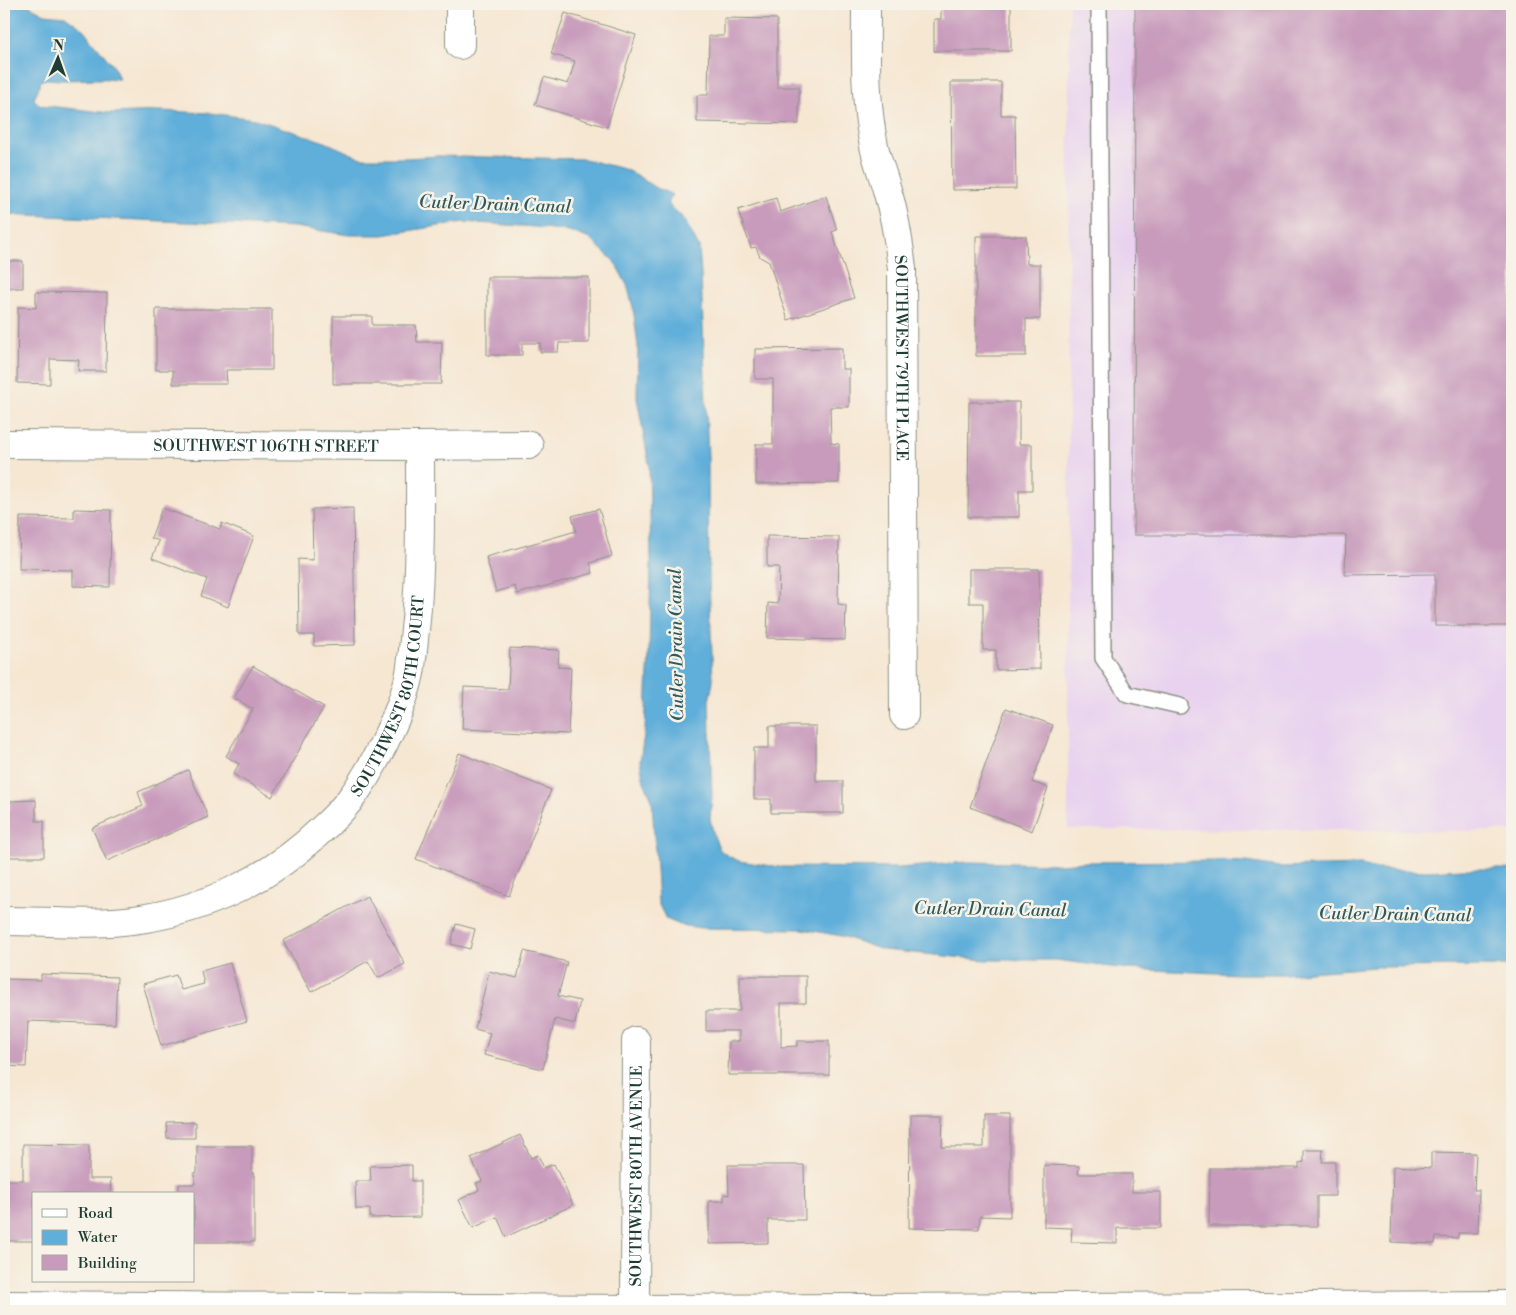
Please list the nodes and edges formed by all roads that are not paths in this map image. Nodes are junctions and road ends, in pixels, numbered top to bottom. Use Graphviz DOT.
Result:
graph roads {
  1 [pos="460,4"];
  2 [pos="866,4"];
  3 [pos="1099,4"];
  4 [pos="460,46"];
  5 [pos="4,444"];
  6 [pos="528,445"];
  7 [pos="420,446"];
  8 [pos="1180,706"];
  9 [pos="904,715"];
  10 [pos="4,921"];
  11 [pos="636,1041"];
  12 [pos="4,1305"];
  13 [pos="1512,1305"];
  14 [pos="1065,1309"];
  15 [pos="634,1310"];
  1 -- 4 [label="street"];
  2 -- 9 [label="street, SOUTHWEST 79TH PLACE"];
  3 -- 8 [label="lane"];
  5 -- 7 [label="street, SOUTHWEST 106TH STREET"];
  6 -- 7 [label="street, SOUTHWEST 106TH STREET"];
  7 -- 10 [label="street, SOUTHWEST 80TH COURT"];
  11 -- 15 [label="street, SOUTHWEST 80TH AVENUE"];
  12 -- 15 [label="street"];
  13 -- 14 [label="street"];
  14 -- 15 [label="street"];
}
